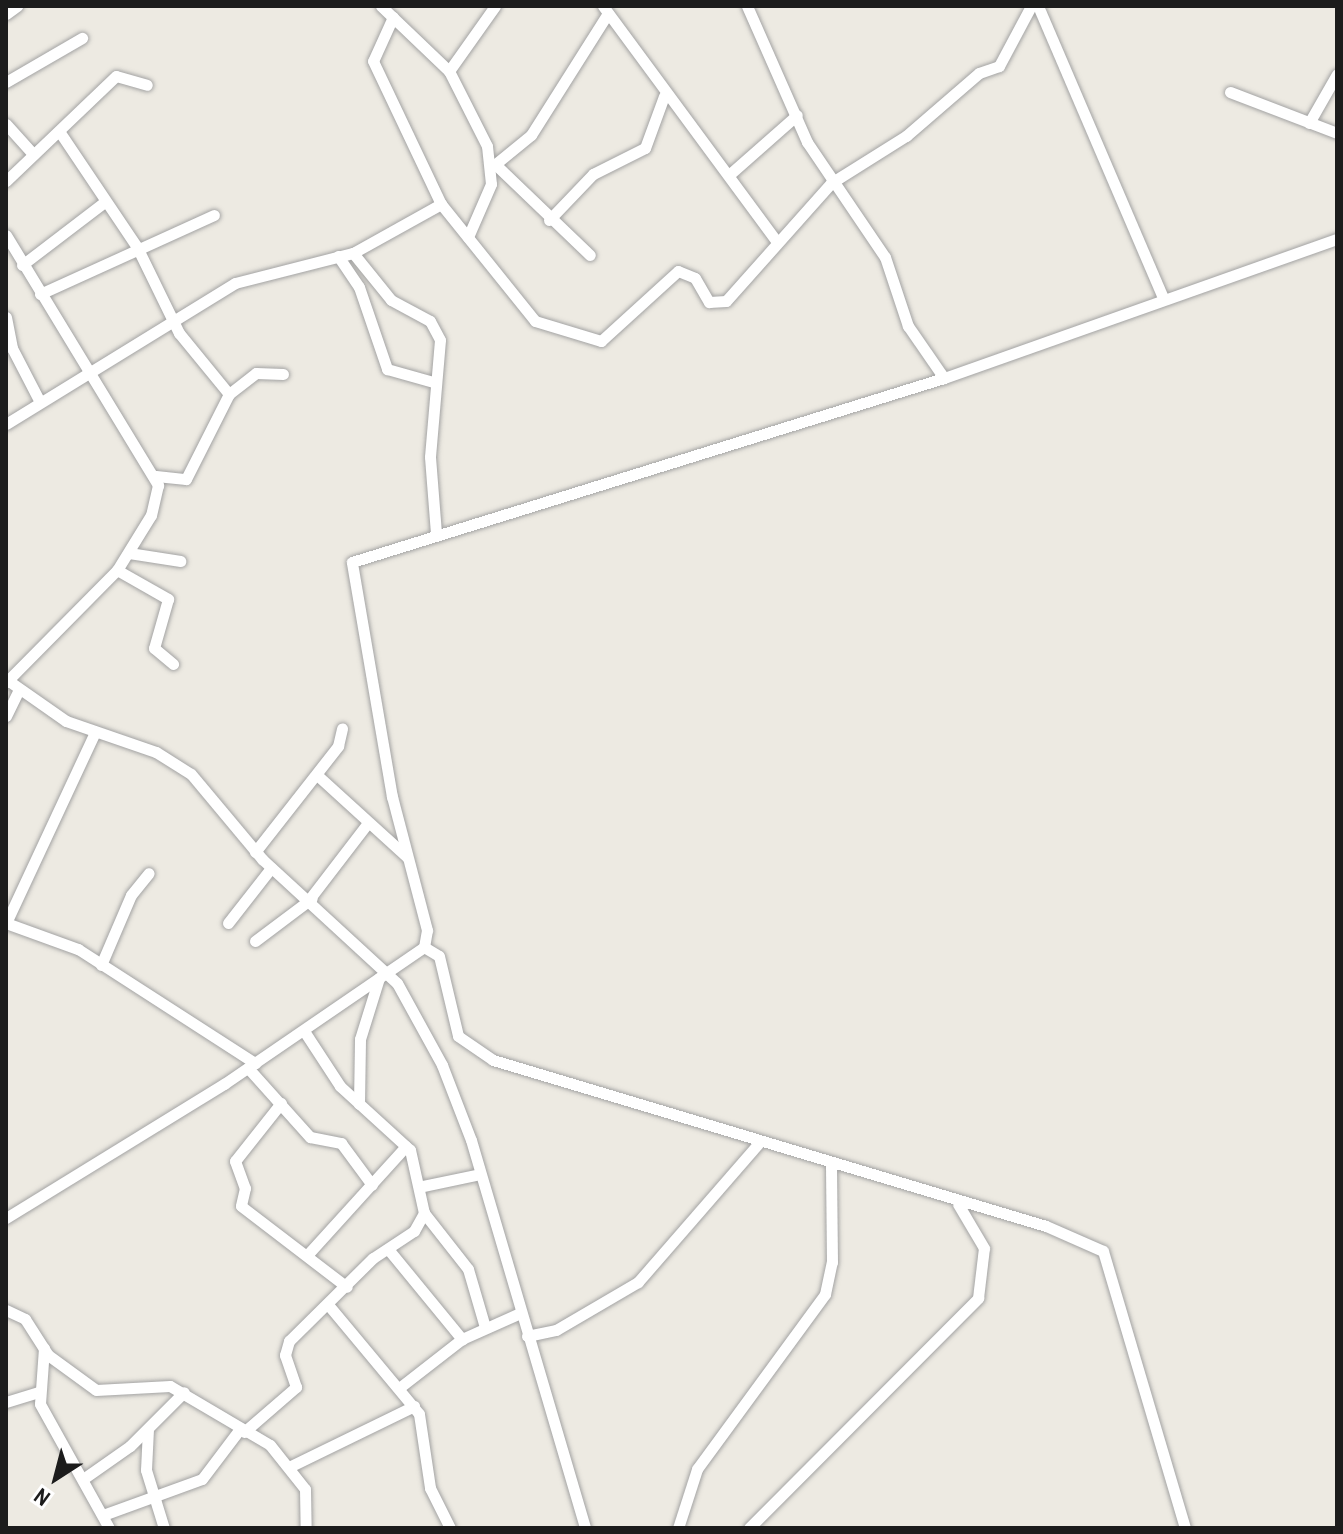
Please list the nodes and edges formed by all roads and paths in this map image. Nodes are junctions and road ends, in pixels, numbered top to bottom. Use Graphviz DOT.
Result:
graph roads {
  1 [pos="17,6"];
  2 [pos="381,6"];
  3 [pos="495,6"];
  4 [pos="747,6"];
  5 [pos="1031,6"];
  6 [pos="1038,6"];
  7 [pos="605,10"];
  8 [pos="6,14"];
  9 [pos="393,17"];
  10 [pos="82,38"];
  11 [pos="449,71"];
  12 [pos="1337,74"];
  13 [pos="6,82"];
  14 [pos="147,85"];
  15 [pos="1230,92"];
  16 [pos="664,96"];
  17 [pos="797,115"];
  18 [pos="1309,123"];
  19 [pos="6,124"];
  20 [pos="1337,133"];
  21 [pos="61,134"];
  22 [pos="33,154"];
  23 [pos="494,166"];
  24 [pos="730,174"];
  25 [pos="6,181"];
  26 [pos="831,183"];
  27 [pos="103,203"];
  28 [pos="441,204"];
  29 [pos="214,215"];
  30 [pos="549,220"];
  31 [pos="6,235"];
  32 [pos="468,237"];
  33 [pos="1337,239"];
  34 [pos="777,242"];
  35 [pos="137,247"];
  36 [pos="353,253"];
  37 [pos="590,255"];
  38 [pos="338,256"];
  39 [pos="15,260"];
  40 [pos="40,294"];
  41 [pos="1163,298"];
  42 [pos="6,317"];
  43 [pos="174,320"];
  44 [pos="93,370"];
  45 [pos="283,374"];
  46 [pos="944,378"];
  47 [pos="433,382"];
  48 [pos="229,394"];
  49 [pos="40,402"];
  50 [pos="7,420"];
  51 [pos="156,476"];
  52 [pos="436,534"];
  53 [pos="129,553"];
  54 [pos="180,561"];
  55 [pos="117,570"];
  56 [pos="173,664"];
  57 [pos="6,681"];
  58 [pos="19,689"];
  59 [pos="6,716"];
  60 [pos="342,728"];
  61 [pos="94,734"];
  62 [pos="317,775"];
  63 [pos="367,824"];
  64 [pos="255,852"];
  65 [pos="407,858"];
  66 [pos="271,868"];
  67 [pos="149,873"];
  68 [pos="311,898"];
  69 [pos="6,923"];
  70 [pos="228,923"];
  71 [pos="255,941"];
  72 [pos="424,947"];
  73 [pos="101,965"];
  74 [pos="384,975"];
  75 [pos="304,1031"];
  76 [pos="252,1066"];
  77 [pos="281,1103"];
  78 [pos="359,1104"];
  79 [pos="758,1144"];
  80 [pos="406,1146"];
  81 [pos="831,1166"];
  82 [pos="480,1174"];
  83 [pos="372,1185"];
  84 [pos="423,1186"];
  85 [pos="958,1204"];
  86 [pos="424,1213"];
  87 [pos="6,1218"];
  88 [pos="388,1249"];
  89 [pos="309,1253"];
  90 [pos="347,1287"];
  91 [pos="330,1307"];
  92 [pos="6,1310"];
  93 [pos="520,1313"];
  94 [pos="485,1327"];
  95 [pos="527,1336"];
  96 [pos="462,1339"];
  97 [pos="44,1348"];
  98 [pos="399,1388"];
  99 [pos="38,1392"];
  100 [pos="184,1392"];
  101 [pos="6,1402"];
  102 [pos="414,1406"];
  103 [pos="148,1429"];
  104 [pos="241,1431"];
  105 [pos="291,1466"];
  106 [pos="83,1479"];
  107 [pos="154,1493"];
  108 [pos="103,1515"];
  109 [pos="109,1528"];
  110 [pos="164,1528"];
  111 [pos="306,1528"];
  112 [pos="450,1528"];
  113 [pos="585,1528"];
  114 [pos="678,1528"];
  115 [pos="749,1528"];
  116 [pos="1185,1528"];
  1 -- 8 [label="street"];
  2 -- 9 [label="street"];
  3 -- 11 [label="street"];
  4 -- 17 [label="street"];
  5 -- 26 [label="street"];
  6 -- 41 [label="street"];
  7 -- 16 [label="street"];
  7 -- 23 [label="street"];
  9 -- 11 [label="street"];
  9 -- 28 [label="street"];
  10 -- 13 [label="street"];
  11 -- 23 [label="street"];
  12 -- 18 [label="street"];
  14 -- 21 [label="street"];
  15 -- 18 [label="street"];
  16 -- 24 [label="street"];
  16 -- 30 [label="street"];
  17 -- 24 [label="street"];
  17 -- 26 [label="street"];
  18 -- 20 [label="street"];
  19 -- 22 [label="street"];
  21 -- 22 [label="street"];
  21 -- 27 [label="street"];
  22 -- 25 [label="street"];
  23 -- 30 [label="street"];
  23 -- 32 [label="street"];
  24 -- 34 [label="street"];
  26 -- 34 [label="street"];
  26 -- 46 [label="street"];
  27 -- 35 [label="street"];
  27 -- 39 [label="street"];
  28 -- 32 [label="street"];
  28 -- 36 [label="street"];
  29 -- 35 [label="street"];
  30 -- 37 [label="street"];
  31 -- 39 [label="street"];
  32 -- 34 [label="street"];
  33 -- 41 [label="street"];
  35 -- 40 [label="street"];
  35 -- 43 [label="street"];
  36 -- 38 [label="street"];
  36 -- 47 [label="street"];
  38 -- 43 [label="street"];
  38 -- 47 [label="street"];
  39 -- 40 [label="street"];
  40 -- 44 [label="street"];
  41 -- 46 [label="street"];
  42 -- 49 [label="street"];
  43 -- 44 [label="street"];
  43 -- 48 [label="street"];
  44 -- 49 [label="street"];
  44 -- 51 [label="street"];
  45 -- 48 [label="street"];
  46 -- 52 [label="street"];
  47 -- 52 [label="street"];
  48 -- 51 [label="street"];
  49 -- 50 [label="street"];
  51 -- 53 [label="street"];
  52 -- 65 [label="street"];
  53 -- 54 [label="street"];
  53 -- 55 [label="street"];
  55 -- 56 [label="street"];
  55 -- 57 [label="street"];
  57 -- 58 [label="street"];
  58 -- 59 [label="street"];
  58 -- 61 [label="street"];
  60 -- 62 [label="street"];
  61 -- 64 [label="street"];
  61 -- 69 [label="street"];
  62 -- 63 [label="street"];
  62 -- 64 [label="street"];
  63 -- 65 [label="street"];
  63 -- 68 [label="street"];
  64 -- 66 [label="street"];
  65 -- 72 [label="street"];
  66 -- 68 [label="street"];
  66 -- 70 [label="street"];
  67 -- 73 [label="street"];
  68 -- 71 [label="street"];
  68 -- 74 [label="street"];
  69 -- 73 [label="street"];
  72 -- 74 [label="street"];
  72 -- 79 [label="street"];
  73 -- 76 [label="street"];
  74 -- 75 [label="street"];
  74 -- 78 [label="street"];
  74 -- 82 [label="street"];
  75 -- 76 [label="street"];
  75 -- 78 [label="street"];
  76 -- 77 [label="street"];
  76 -- 87 [label="street"];
  77 -- 83 [label="street"];
  77 -- 89 [label="street"];
  78 -- 80 [label="street"];
  79 -- 81 [label="street"];
  79 -- 95 [label="street"];
  80 -- 83 [label="street"];
  80 -- 84 [label="street"];
  81 -- 85 [label="street"];
  81 -- 114 [label="street"];
  82 -- 84 [label="street"];
  82 -- 93 [label="street"];
  83 -- 89 [label="street"];
  84 -- 86 [label="street"];
  85 -- 115 [label="street"];
  85 -- 116 [label="street"];
  86 -- 88 [label="street"];
  86 -- 94 [label="street"];
  88 -- 90 [label="street"];
  88 -- 96 [label="street"];
  89 -- 90 [label="street"];
  90 -- 91 [label="street"];
  91 -- 98 [label="street"];
  91 -- 104 [label="street"];
  92 -- 97 [label="street"];
  93 -- 94 [label="street"];
  93 -- 95 [label="street"];
  94 -- 96 [label="street"];
  95 -- 113 [label="street"];
  96 -- 98 [label="street"];
  97 -- 99 [label="street"];
  97 -- 100 [label="street"];
  98 -- 102 [label="street"];
  99 -- 101 [label="street"];
  99 -- 106 [label="street"];
  100 -- 103 [label="street"];
  100 -- 104 [label="street"];
  102 -- 105 [label="street"];
  102 -- 112 [label="street"];
  103 -- 106 [label="street"];
  103 -- 107 [label="street"];
  104 -- 105 [label="street"];
  104 -- 107 [label="street"];
  105 -- 111 [label="street"];
  106 -- 108 [label="street"];
  107 -- 108 [label="street"];
  107 -- 110 [label="street"];
  108 -- 109 [label="street"];
}
